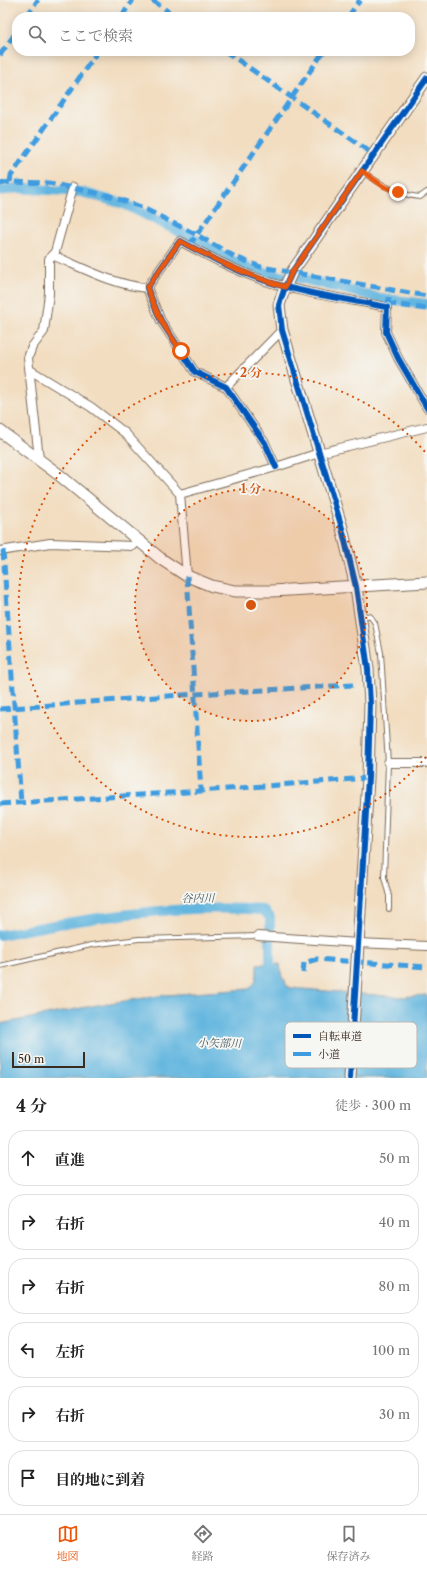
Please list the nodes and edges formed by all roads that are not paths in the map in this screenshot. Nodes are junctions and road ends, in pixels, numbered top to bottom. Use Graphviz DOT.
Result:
graph roads {
  1 [pos="427,78"];
  2 [pos="362,171"];
  3 [pos="73,187"];
  4 [pos="427,192"];
  5 [pos="52,256"];
  6 [pos="288,280"];
  7 [pos="147,288"];
  8 [pos="282,330"];
  9 [pos="30,370"];
  10 [pos="226,387"];
  11 [pos="427,408"];
  12 [pos="427,427"];
  13 [pos="0,431"];
  14 [pos="319,453"];
  15 [pos="39,459"];
  16 [pos="276,468"];
  17 [pos="180,494"];
  18 [pos="138,541"];
  19 [pos="0,551"];
  20 [pos="187,576"];
  21 [pos="427,582"];
  22 [pos="356,587"];
  23 [pos="360,615"];
  24 [pos="388,763"];
  25 [pos="427,763"];
  26 [pos="389,909"];
  27 [pos="258,936"];
  28 [pos="358,946"];
  29 [pos="427,946"];
  30 [pos="0,966"];
  31 [pos="353,1022"];
  32 [pos="351,1068"];
  33 [pos="350,1078"];
  1 -- 2 [label="street"];
  2 -- 4 [label="lane"];
  2 -- 6 [label="street"];
  3 -- 5 [label="street"];
  5 -- 7 [label="street"];
  5 -- 9 [label="street"];
  6 -- 7 [label="street"];
  6 -- 8 [label="street"];
  6 -- 11 [label="street"];
  7 -- 10 [label="street"];
  8 -- 10 [label="street"];
  8 -- 14 [label="street"];
  9 -- 15 [label="street"];
  9 -- 17 [label="street"];
  10 -- 16 [label="street"];
  12 -- 14 [label="street"];
  13 -- 15 [label="street"];
  14 -- 16 [label="street"];
  14 -- 22 [label="street"];
  15 -- 18 [label="street"];
  16 -- 17 [label="street"];
  17 -- 20 [label="street"];
  18 -- 19 [label="street"];
  18 -- 20 [label="street"];
  20 -- 22 [label="street"];
  21 -- 22 [label="street"];
  22 -- 23 [label="street"];
  23 -- 24 [label="lane"];
  23 -- 28 [label="street"];
  24 -- 25 [label="street"];
  24 -- 26 [label="lane"];
  27 -- 28 [label="street"];
  27 -- 30 [label="lane"];
  28 -- 29 [label="street"];
  28 -- 31 [label="street"];
  32 -- 33 [label="street"];
}
